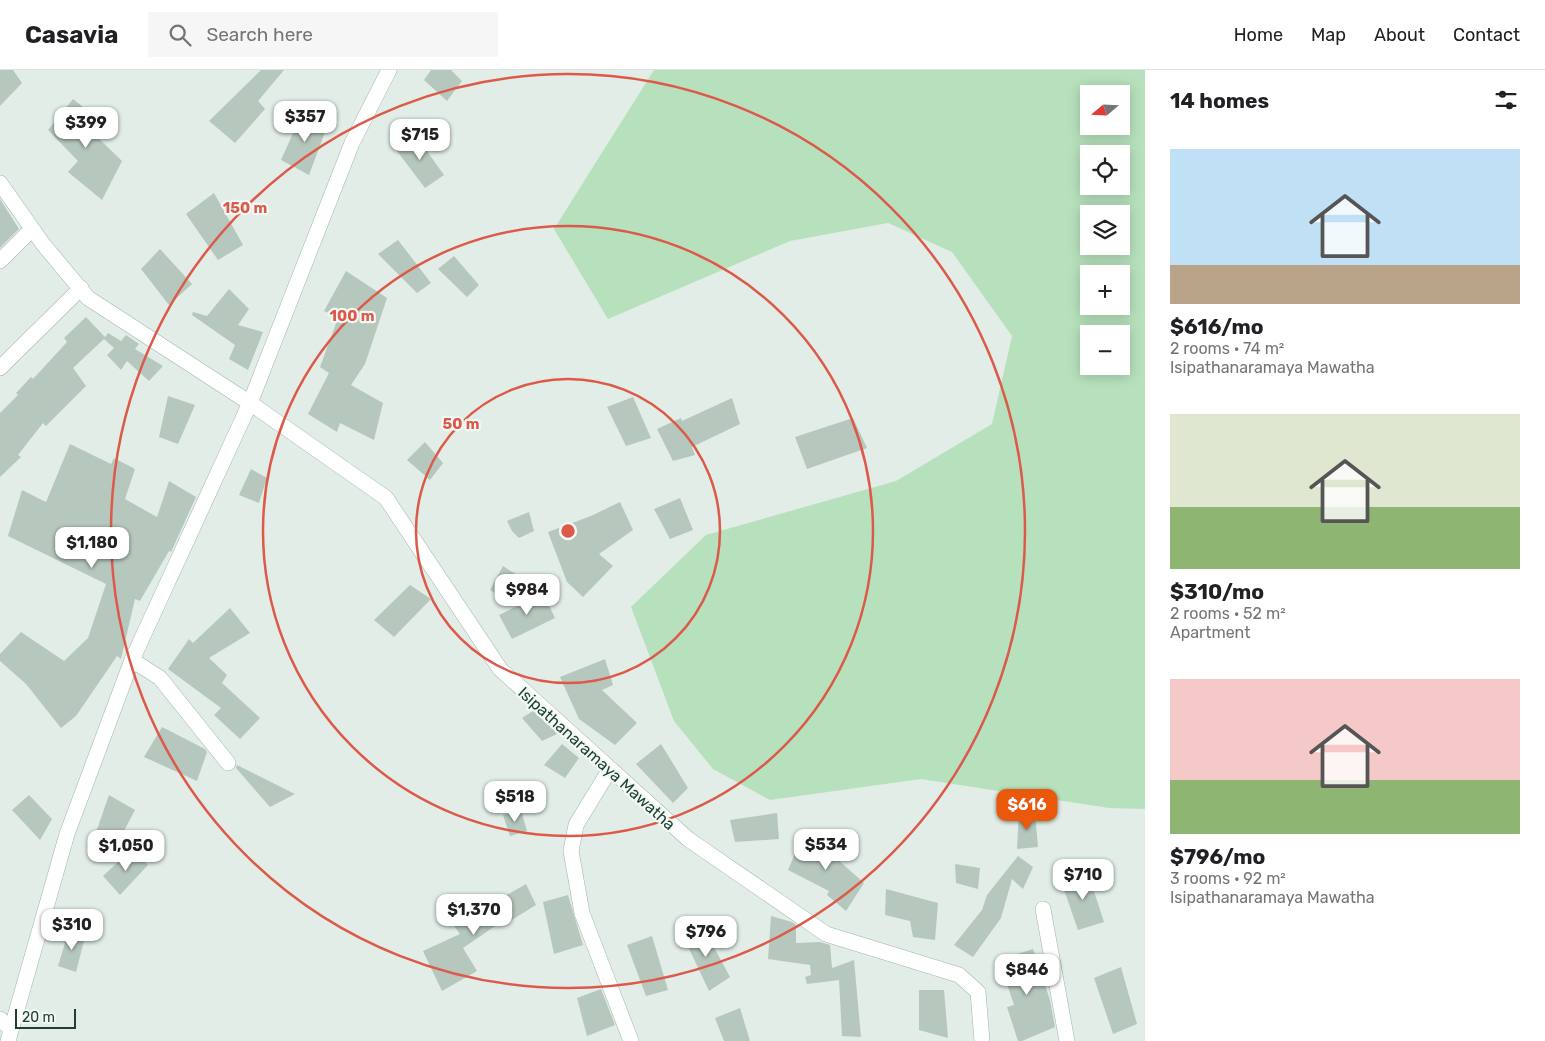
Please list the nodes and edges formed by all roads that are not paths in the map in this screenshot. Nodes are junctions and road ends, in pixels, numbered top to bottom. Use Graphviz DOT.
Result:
graph roads {
  1 [pos="389,70"];
  2 [pos="0,183"];
  3 [pos="32,229"];
  4 [pos="0,261"];
  5 [pos="81,288"];
  6 [pos="0,368"];
  7 [pos="250,403"];
  8 [pos="132,660"];
  9 [pos="228,763"];
  10 [pos="610,769"];
  11 [pos="1043,909"];
  12 [pos="6,1029"];
  13 [pos="631,1041"];
  14 [pos="982,1041"];
  15 [pos="1067,1041"];
  1 -- 7 [label="street"];
  2 -- 3 [label="street, Isipathanaramaya Mawatha"];
  3 -- 4 [label="street"];
  3 -- 5 [label="street, Isipathanaramaya Mawatha"];
  5 -- 6 [label="street"];
  5 -- 7 [label="street, Isipathanaramaya Mawatha"];
  7 -- 8 [label="street"];
  7 -- 10 [label="street, Isipathanaramaya Mawatha"];
  8 -- 9 [label="street"];
  8 -- 12 [label="street"];
  10 -- 13 [label="street"];
  10 -- 14 [label="street, Isipathanaramaya Mawatha"];
  11 -- 15 [label="street"];
}
